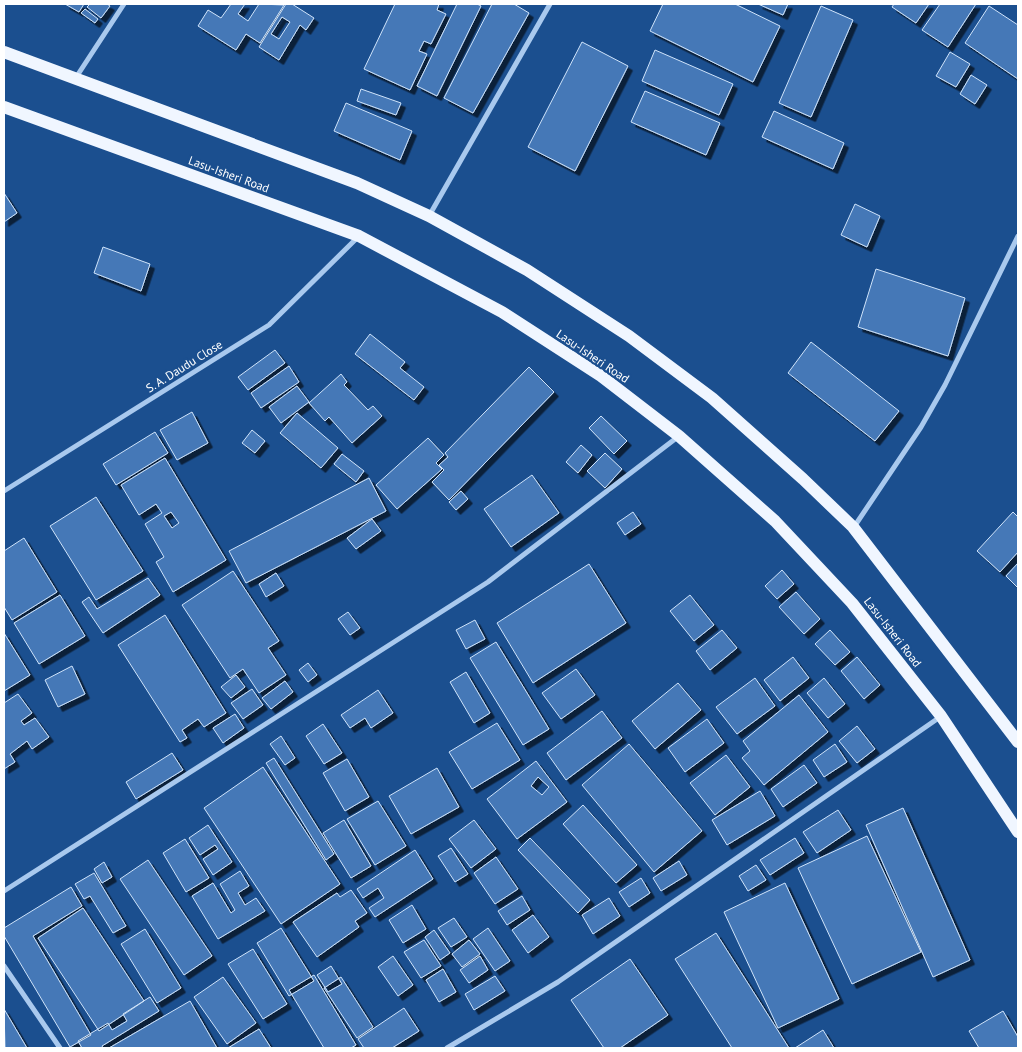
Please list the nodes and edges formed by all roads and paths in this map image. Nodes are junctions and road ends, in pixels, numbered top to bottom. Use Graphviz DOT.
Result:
graph roads {
  1 [pos="124,4"];
  2 [pos="550,4"];
  3 [pos="4,52"];
  4 [pos="74,79"];
  5 [pos="4,107"];
  6 [pos="429,216"];
  7 [pos="359,236"];
  8 [pos="1018,236"];
  9 [pos="679,436"];
  10 [pos="4,491"];
  11 [pos="853,527"];
  12 [pos="941,716"];
  13 [pos="1018,742"];
  14 [pos="1018,832"];
  15 [pos="4,891"];
  16 [pos="4,966"];
  17 [pos="60,1048"];
  18 [pos="447,1048"];
  1 -- 4 [label="street"];
  2 -- 6 [label="street"];
  3 -- 4 [label="main road"];
  4 -- 6 [label="main road"];
  5 -- 7 [label="main road, Lasu-Isheri Road"];
  6 -- 11 [label="main road"];
  7 -- 9 [label="main road, Lasu-Isheri Road"];
  7 -- 10 [label="street, S. A. Daudu Close"];
  8 -- 11 [label="street"];
  9 -- 12 [label="main road, Lasu-Isheri Road"];
  9 -- 15 [label="street"];
  11 -- 13 [label="main road"];
  12 -- 14 [label="main road, Lasu-Isheri Road"];
  12 -- 18 [label="street"];
  16 -- 17 [label="street"];
}
